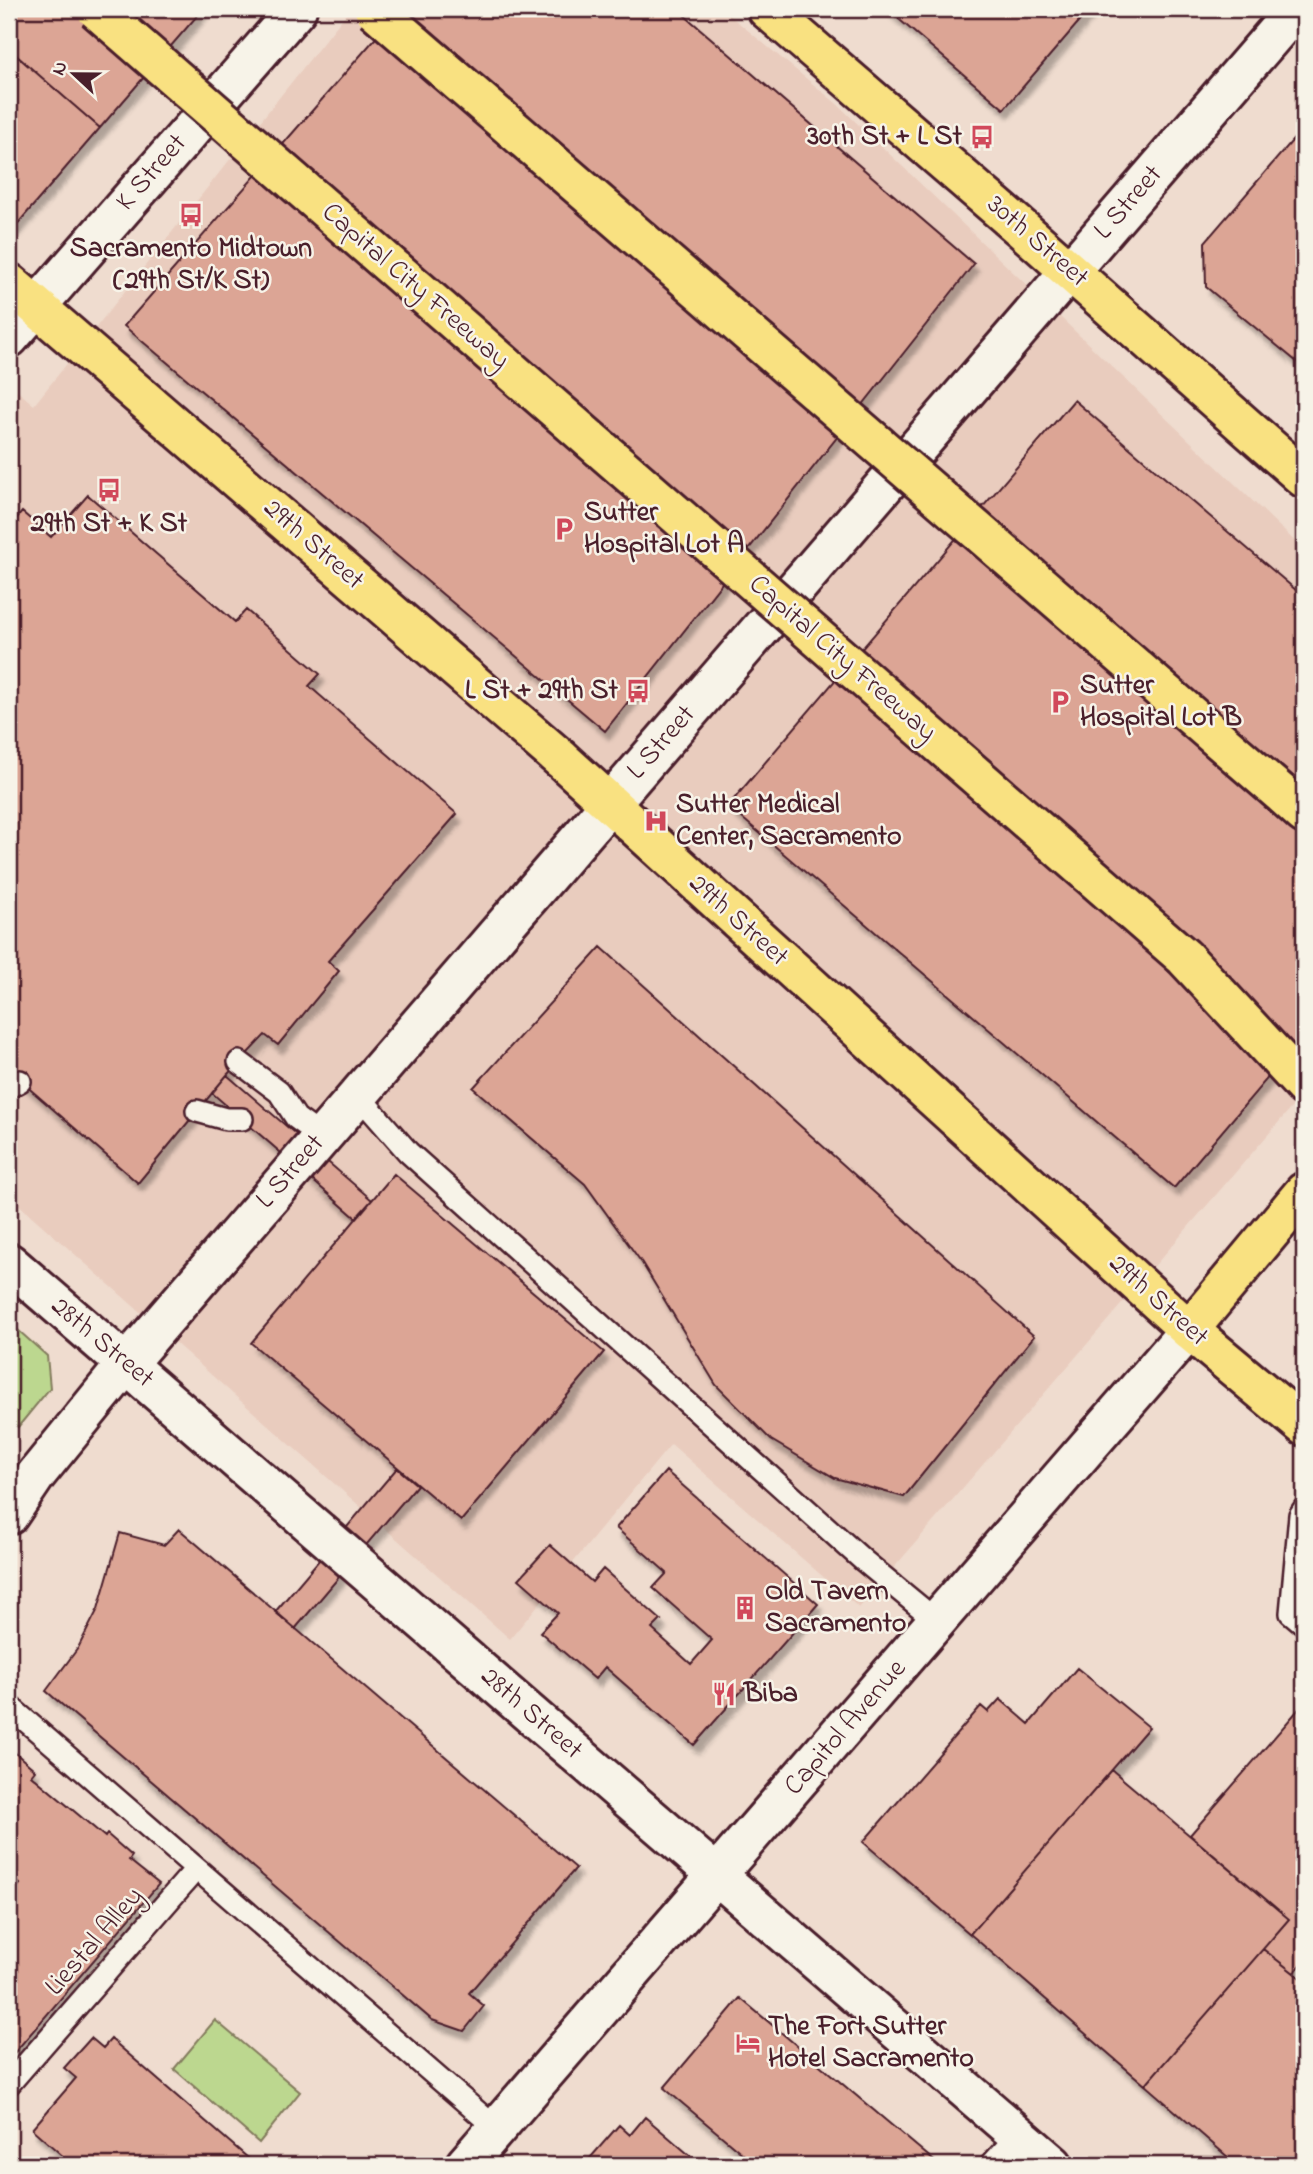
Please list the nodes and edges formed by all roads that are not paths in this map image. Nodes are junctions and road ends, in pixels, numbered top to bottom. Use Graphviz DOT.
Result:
graph roads {
  1 [pos="96,9"];
  2 [pos="297,9"];
  3 [pos="374,9"];
  4 [pos="1296,9"];
  5 [pos="786,14"];
  6 [pos="1069,271"];
  7 [pos="22,294"];
  8 [pos="9,338"];
  9 [pos="1304,478"];
  10 [pos="610,804"];
  11 [pos="1297,806"];
  12 [pos="1184,957"];
  13 [pos="1304,1060"];
  14 [pos="239,1062"];
  15 [pos="1304,1086"];
  16 [pos="358,1095"];
  17 [pos="198,1111"];
  18 [pos="242,1119"];
  19 [pos="298,1124"];
  20 [pos="1304,1192"];
  21 [pos="9,1263"];
  22 [pos="1189,1330"];
  23 [pos="127,1363"];
  24 [pos="1304,1426"];
  25 [pos="1304,1509"];
  26 [pos="9,1515"];
  27 [pos="938,1622"];
  28 [pos="1304,1624"];
  29 [pos="9,1706"];
  30 [pos="196,1869"];
  31 [pos="716,1877"];
  32 [pos="9,2084"];
  33 [pos="497,2129"];
  34 [pos="1018,2135"];
  35 [pos="466,2165"];
  36 [pos="991,2165"];
  37 [pos="1053,2165"];
  1 -- 12 [label="main road, Capital City Freeway, bridge"];
  2 -- 7 [label="street, K Street"];
  3 -- 11 [label="main road, bridge"];
  4 -- 6 [label="street, L Street"];
  5 -- 6 [label="main road, 30th Street"];
  6 -- 9 [label="main road, 30th Street"];
  6 -- 10 [label="street, L Street"];
  7 -- 8 [label="street, K Street"];
  7 -- 10 [label="main road, 29th Street"];
  10 -- 16 [label="street, L Street"];
  10 -- 22 [label="main road, 29th Street"];
  12 -- 13 [label="main road, Capital City Freeway"];
  12 -- 15 [label="main road"];
  14 -- 19 [label="lane"];
  16 -- 19 [label="street, L Street"];
  16 -- 27 [label="lane"];
  17 -- 18 [label="lane"];
  19 -- 23 [label="street, L Street"];
  20 -- 22 [label="main road, Capitol Avenue"];
  21 -- 23 [label="street, 28th Street"];
  22 -- 24 [label="main road, 29th Street"];
  22 -- 27 [label="street, Capitol Avenue"];
  23 -- 26 [label="street, L Street"];
  23 -- 31 [label="street, 28th Street"];
  25 -- 28 [label="lane"];
  27 -- 31 [label="street, Capitol Avenue"];
  29 -- 30 [label="lane"];
  30 -- 32 [label="lane, Liestal Alley"];
  30 -- 33 [label="lane"];
  31 -- 33 [label="street, Capitol Avenue"];
  31 -- 34 [label="street, 28th Street"];
  33 -- 35 [label="street, Capitol Avenue"];
  34 -- 36 [label="lane"];
  34 -- 37 [label="street, 28th Street"];
}
